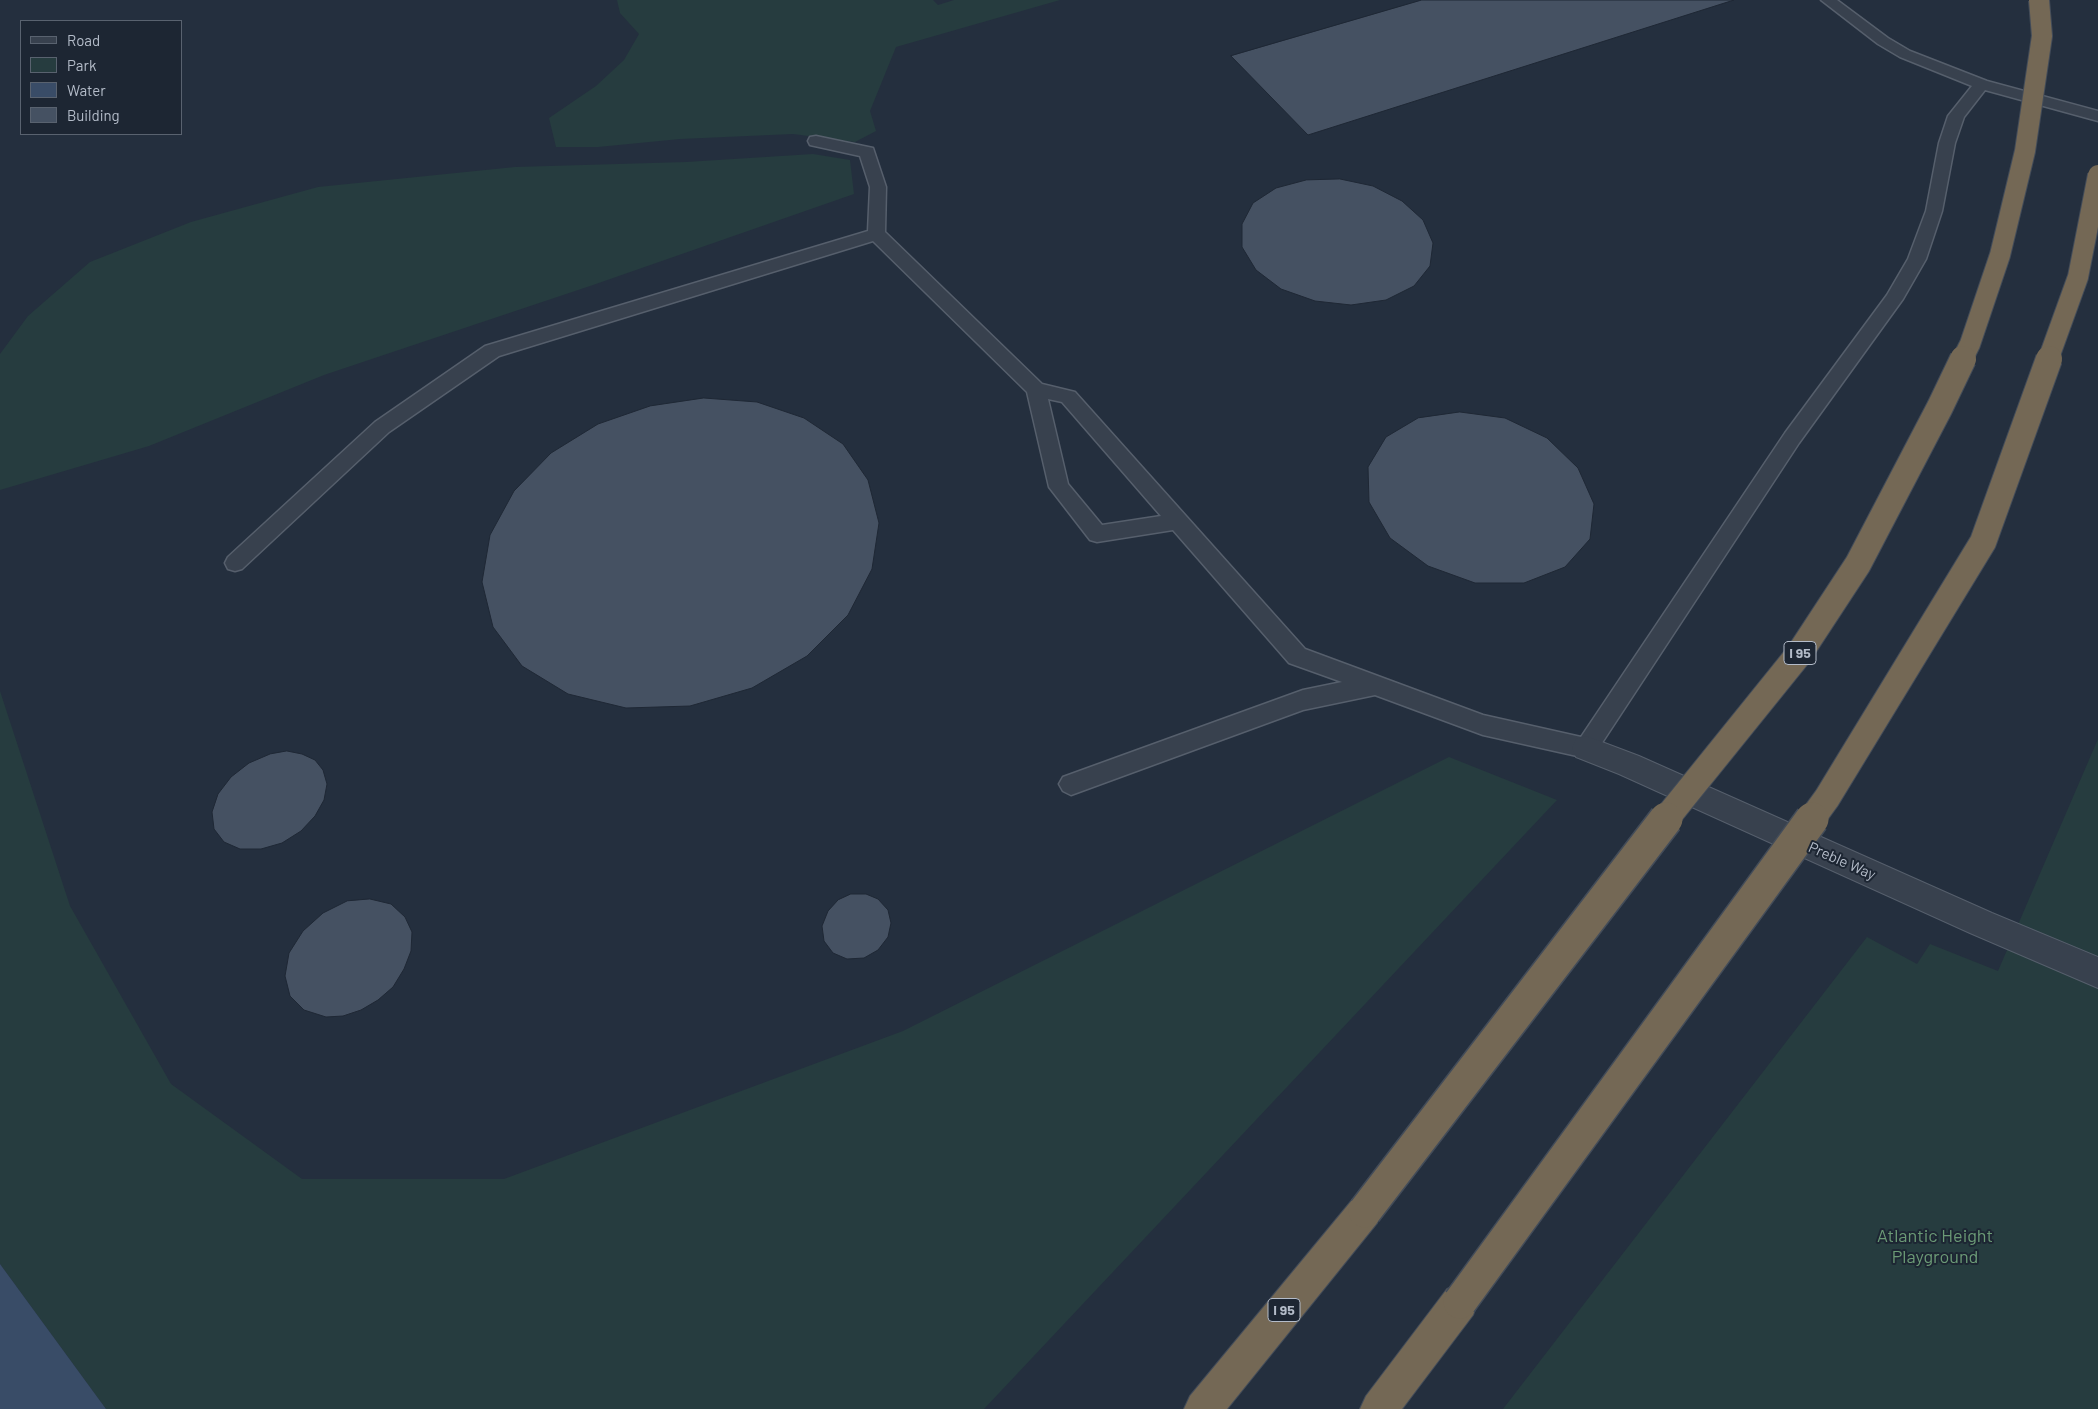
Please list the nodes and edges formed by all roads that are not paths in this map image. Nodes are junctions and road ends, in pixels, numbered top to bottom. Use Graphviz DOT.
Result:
graph roads {
  1 [pos="1828,0"];
  2 [pos="2039,0"];
  3 [pos="1982,84"];
  4 [pos="2098,116"];
  5 [pos="816,140"];
  6 [pos="2098,175"];
  7 [pos="876,234"];
  8 [pos="1036,389"];
  9 [pos="1178,521"];
  10 [pos="235,563"];
  11 [pos="1376,685"];
  12 [pos="1586,748"];
  13 [pos="1071,784"];
  14 [pos="2098,973"];
  15 [pos="1203,1409"];
  16 [pos="1379,1409"];
  1 -- 3 [label="lane"];
  2 -- 15 [label="highway, I 95, bridge"];
  3 -- 4 [label="lane"];
  3 -- 12 [label="lane"];
  5 -- 7 [label="lane"];
  6 -- 16 [label="highway, bridge"];
  7 -- 8 [label="lane"];
  7 -- 10 [label="lane"];
  8 -- 9 [label="lane"];
  8 -- 9 [label="lane"];
  9 -- 11 [label="lane"];
  11 -- 12 [label="lane"];
  11 -- 13 [label="lane"];
  12 -- 14 [label="street, Preble Way"];
}
